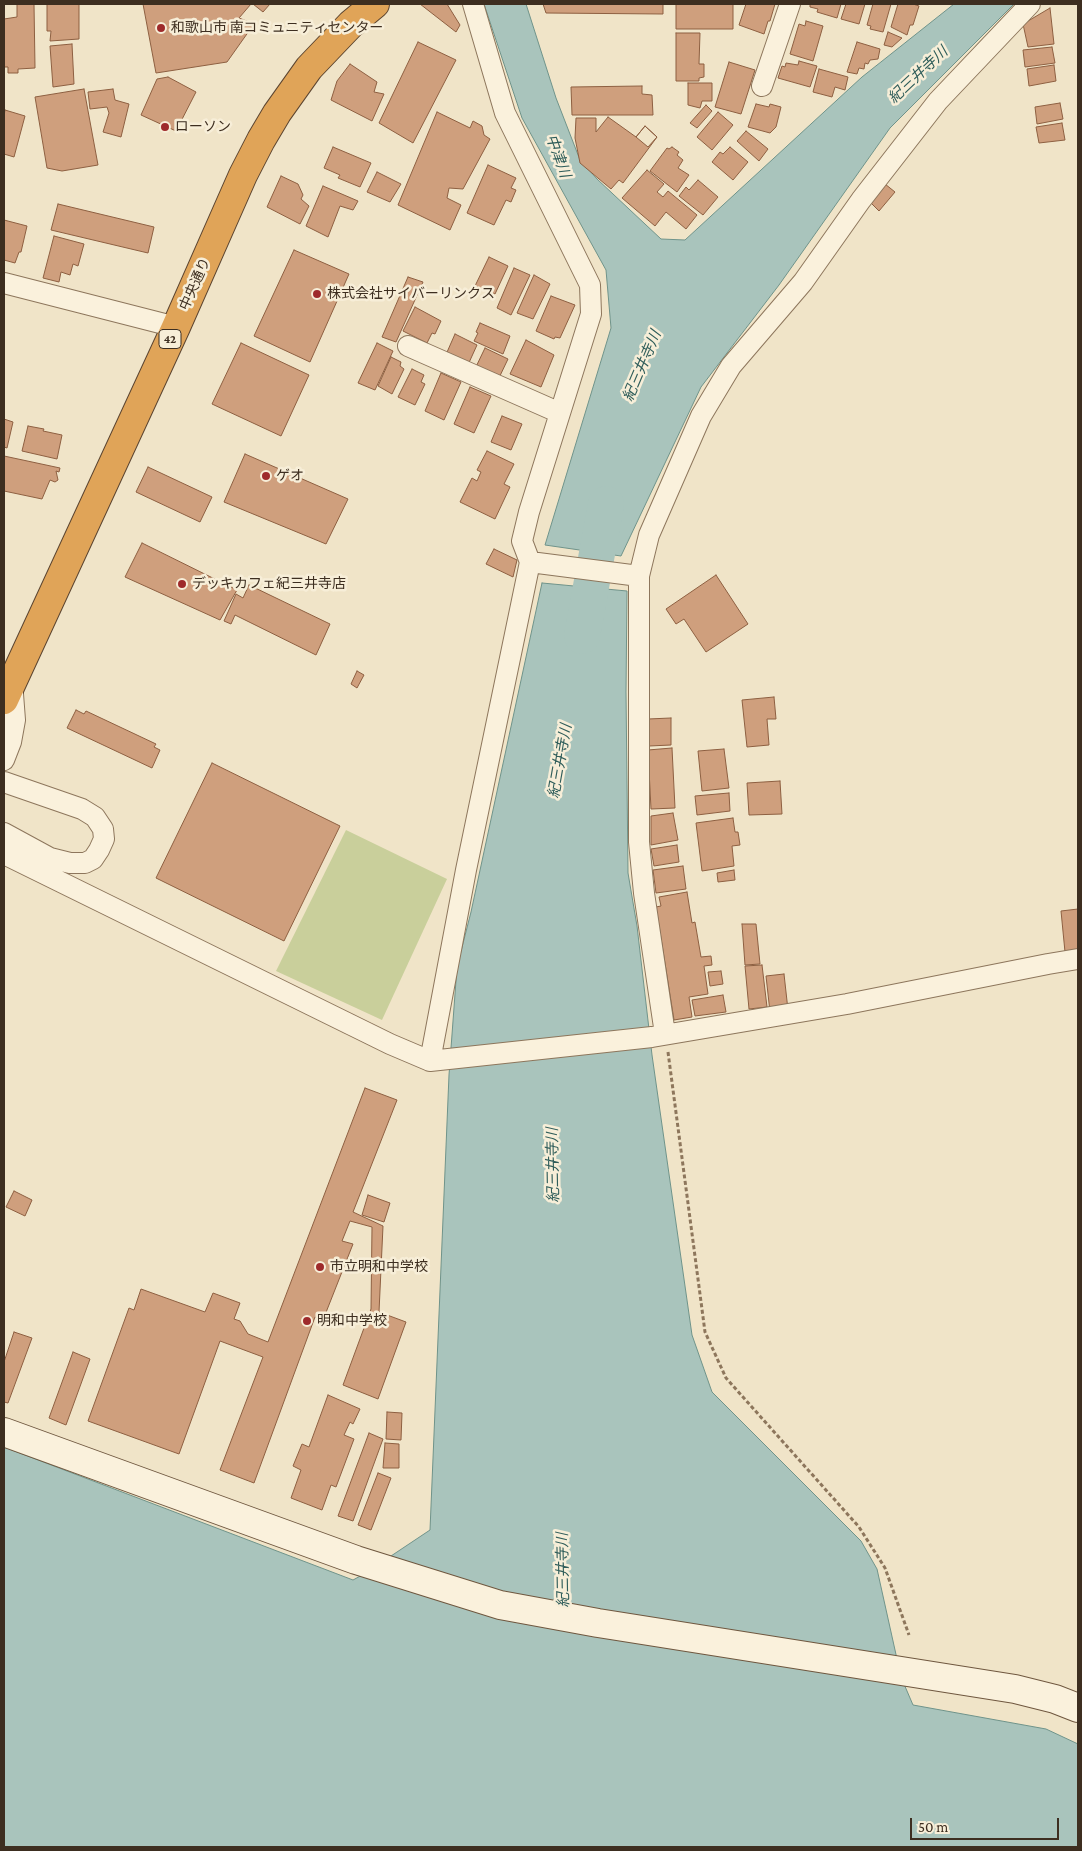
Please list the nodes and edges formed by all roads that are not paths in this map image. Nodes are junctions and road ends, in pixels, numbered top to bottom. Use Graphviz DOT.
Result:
graph roads {
  1 [pos="375,4"];
  2 [pos="473,4"];
  3 [pos="790,4"];
  4 [pos="1030,4"];
  5 [pos="762,86"];
  6 [pos="4,283"];
  7 [pos="176,327"];
  8 [pos="408,346"];
  9 [pos="560,413"];
  10 [pos="536,562"];
  11 [pos="632,575"];
  12 [pos="8,691"];
  13 [pos="4,760"];
  14 [pos="4,782"];
  15 [pos="4,833"];
  16 [pos="4,854"];
  17 [pos="1078,959"];
  18 [pos="659,1036"];
  19 [pos="436,1060"];
  20 [pos="4,1432"];
  21 [pos="1078,1708"];
  1 -- 7 [label="highway, 中央通り / 42"];
  2 -- 9 [label="street"];
  3 -- 5 [label="street"];
  4 -- 11 [label="street"];
  6 -- 7 [label="street"];
  7 -- 12 [label="highway, 中央通り / 42"];
  8 -- 9 [label="street"];
  9 -- 10 [label="street"];
  10 -- 11 [label="street"];
  10 -- 19 [label="street"];
  11 -- 18 [label="street"];
  12 -- 13 [label="street"];
  14 -- 15 [label="street"];
  16 -- 19 [label="street"];
  17 -- 18 [label="street"];
  18 -- 19 [label="street"];
  20 -- 21 [label="street"];
}
